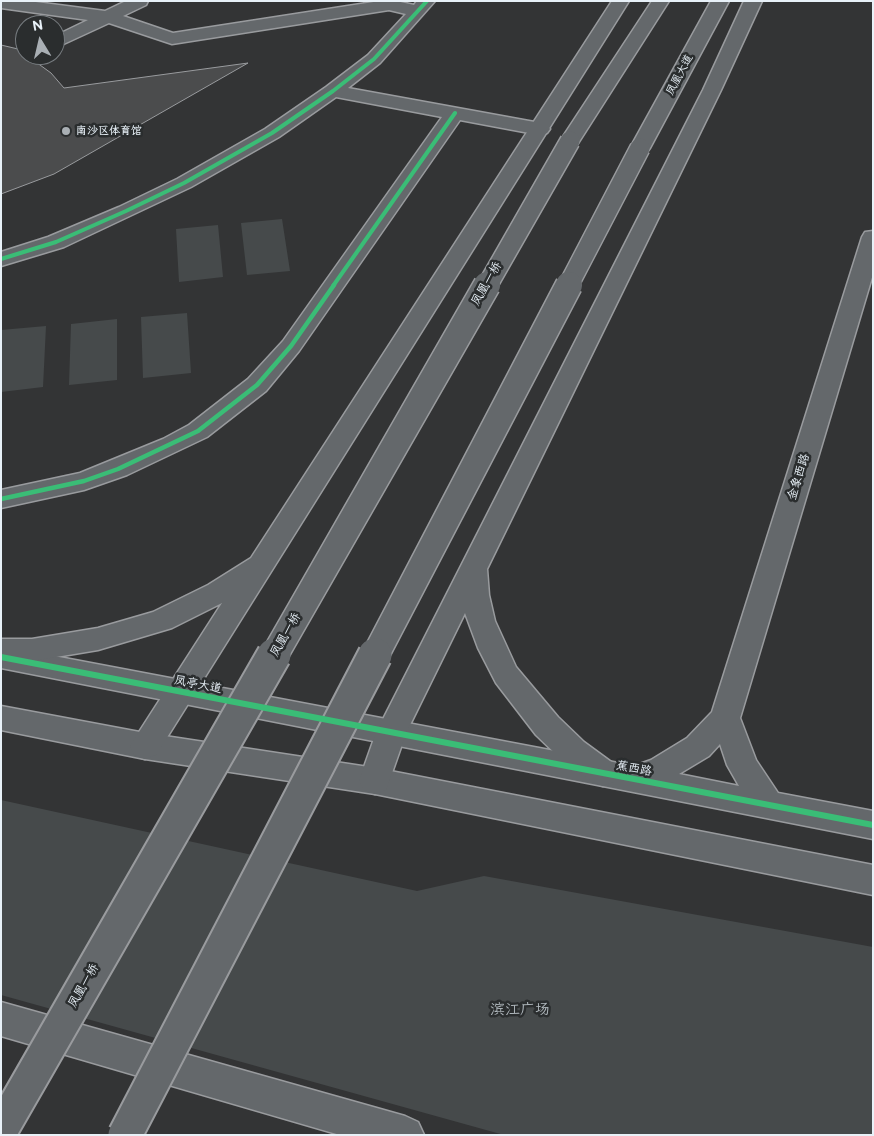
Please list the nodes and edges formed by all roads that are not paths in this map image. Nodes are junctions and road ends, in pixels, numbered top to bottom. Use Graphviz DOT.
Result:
graph roads {
  1 [pos="140,1"];
  2 [pos="661,1"];
  3 [pos="720,1"];
  4 [pos="753,1"];
  5 [pos="618,2"];
  6 [pos="1,3"];
  7 [pos="421,6"];
  8 [pos="108,17"];
  9 [pos="65,38"];
  10 [pos="333,91"];
  11 [pos="455,113"];
  12 [pos="540,129"];
  13 [pos="873,237"];
  14 [pos="1,259"];
  15 [pos="868,266"];
  16 [pos="1,499"];
  17 [pos="266,559"];
  18 [pos="473,569"];
  19 [pos="1,650"];
  20 [pos="1,658"];
  21 [pos="180,692"];
  22 [pos="1,718"];
  23 [pos="725,718"];
  24 [pos="391,733"];
  25 [pos="145,746"];
  26 [pos="603,773"];
  27 [pos="634,779"];
  28 [pos="375,781"];
  29 [pos="769,806"];
  30 [pos="873,826"];
  31 [pos="873,880"];
  32 [pos="1,1019"];
  33 [pos="1,1130"];
  34 [pos="125,1135"];
  35 [pos="405,1135"];
  1 -- 8 [label="main road"];
  2 -- 33 [label="main road, 凤凰一桥, bridge"];
  3 -- 34 [label="main road, 凤凰大道, bridge"];
  4 -- 18 [label="main road"];
  5 -- 12 [label="main road"];
  6 -- 8 [label="main road"];
  7 -- 8 [label="main road"];
  7 -- 10 [label="main road"];
  8 -- 9 [label="main road"];
  10 -- 11 [label="main road"];
  10 -- 14 [label="main road"];
  11 -- 12 [label="main road"];
  11 -- 16 [label="main road"];
  12 -- 17 [label="main road"];
  13 -- 15 [label="main road, 金象西路"];
  15 -- 23 [label="main road, 金象西路"];
  17 -- 19 [label="main road"];
  17 -- 21 [label="main road"];
  18 -- 24 [label="main road"];
  18 -- 26 [label="main road"];
  20 -- 21 [label="main road, 凤亭大道"];
  21 -- 24 [label="main road, 凤亭大道"];
  21 -- 25 [label="main road"];
  22 -- 25 [label="main road"];
  23 -- 27 [label="main road"];
  23 -- 29 [label="main road"];
  24 -- 26 [label="main road, 蕉西路"];
  24 -- 28 [label="main road"];
  25 -- 28 [label="main road"];
  26 -- 27 [label="main road, 蕉西路"];
  27 -- 29 [label="main road, 蕉西路"];
  28 -- 31 [label="main road"];
  29 -- 30 [label="main road, 蕉西路"];
  32 -- 35 [label="main road"];
}
